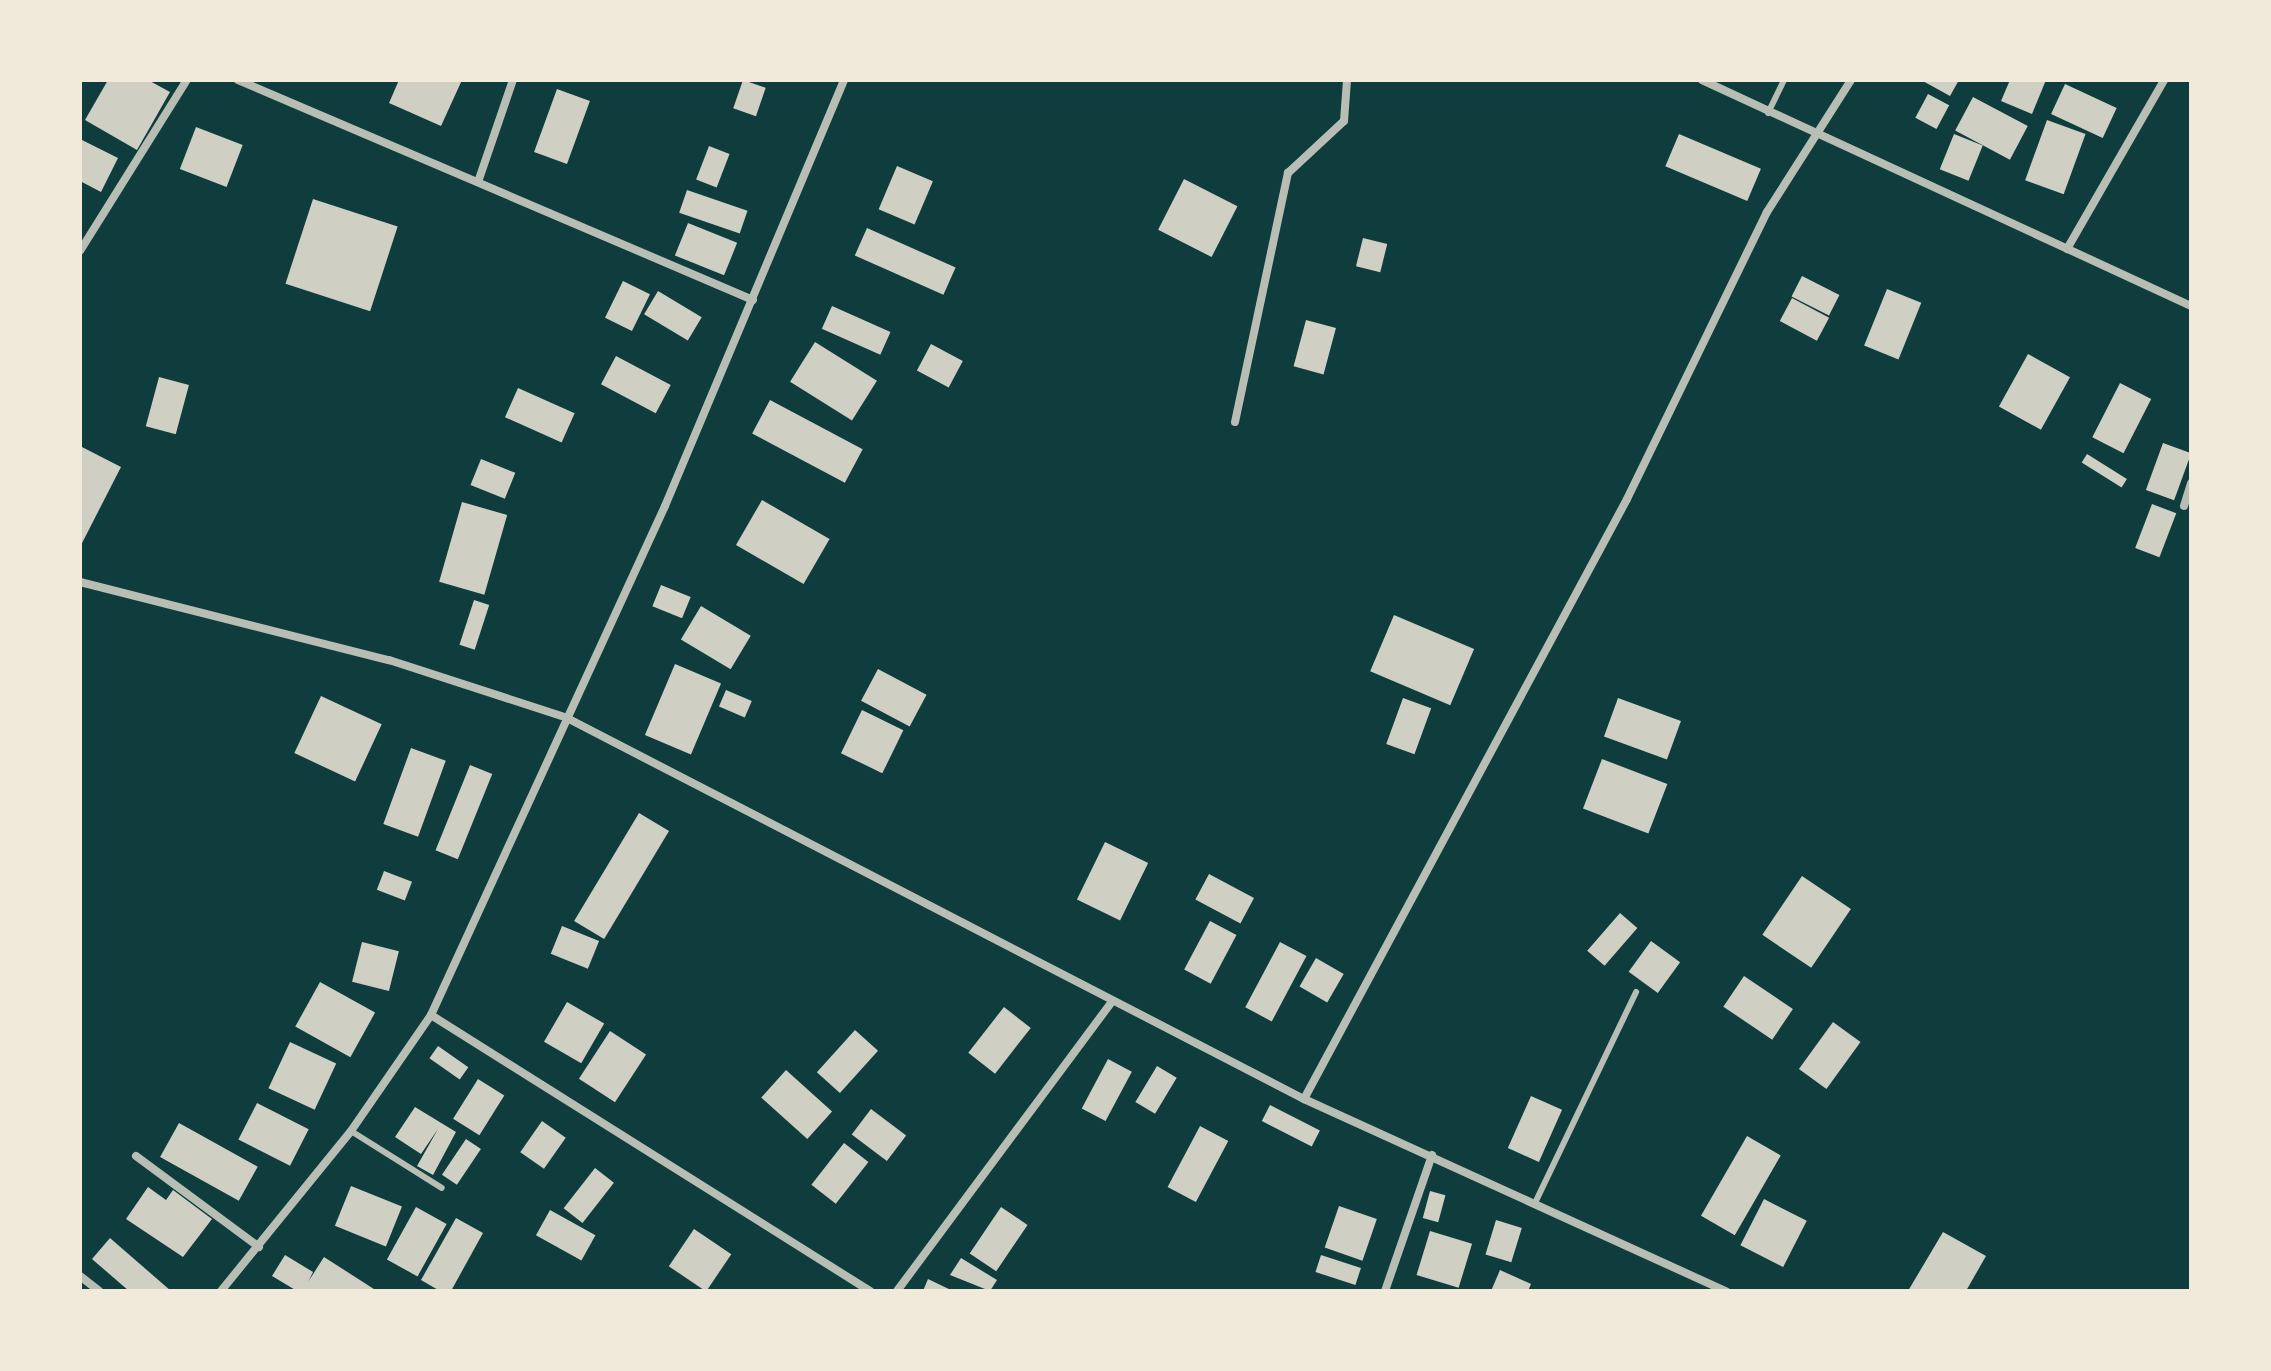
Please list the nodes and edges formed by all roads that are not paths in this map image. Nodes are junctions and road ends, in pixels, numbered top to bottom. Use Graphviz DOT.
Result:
graph roads {
  1 [pos="187,80"];
  2 [pos="238,80"];
  3 [pos="513,80"];
  4 [pos="844,80"];
  5 [pos="1347,80"];
  6 [pos="1702,80"];
  7 [pos="1784,80"];
  8 [pos="1851,80"];
  9 [pos="2164,80"];
  10 [pos="1768,113"];
  11 [pos="1819,138"];
  12 [pos="478,182"];
  13 [pos="2067,249"];
  14 [pos="80,251"];
  15 [pos="753,300"];
  16 [pos="2191,306"];
  17 [pos="1235,422"];
  18 [pos="2191,483"];
  19 [pos="2184,506"];
  20 [pos="80,582"];
  21 [pos="567,718"];
  22 [pos="1636,992"];
  23 [pos="1111,1003"];
  24 [pos="431,1015"];
  25 [pos="1304,1099"];
  26 [pos="351,1131"];
  27 [pos="1432,1155"];
  28 [pos="136,1156"];
  29 [pos="442,1188"];
  30 [pos="1535,1203"];
  31 [pos="259,1247"];
  32 [pos="80,1276"];
  33 [pos="865,1290"];
  34 [pos="99,1291"];
  35 [pos="221,1291"];
  36 [pos="897,1291"];
  37 [pos="1385,1291"];
  38 [pos="1726,1291"];
  1 -- 14 [label="street"];
  2 -- 12 [label="street"];
  3 -- 12 [label="street"];
  4 -- 15 [label="street"];
  5 -- 17 [label="street"];
  6 -- 10 [label="street"];
  7 -- 10 [label="lane"];
  8 -- 11 [label="street"];
  9 -- 13 [label="street"];
  10 -- 11 [label="street"];
  11 -- 13 [label="street"];
  11 -- 25 [label="street"];
  12 -- 15 [label="street"];
  13 -- 16 [label="street"];
  15 -- 21 [label="street"];
  18 -- 19 [label="street"];
  20 -- 21 [label="street"];
  21 -- 23 [label="street"];
  21 -- 24 [label="street"];
  22 -- 30 [label="lane"];
  23 -- 25 [label="street"];
  23 -- 36 [label="street"];
  24 -- 26 [label="street"];
  24 -- 33 [label="street"];
  25 -- 27 [label="street"];
  26 -- 29 [label="lane"];
  26 -- 31 [label="street"];
  27 -- 30 [label="street"];
  27 -- 37 [label="street"];
  28 -- 31 [label="street"];
  30 -- 38 [label="street"];
  31 -- 35 [label="street"];
  32 -- 34 [label="street"];
}
